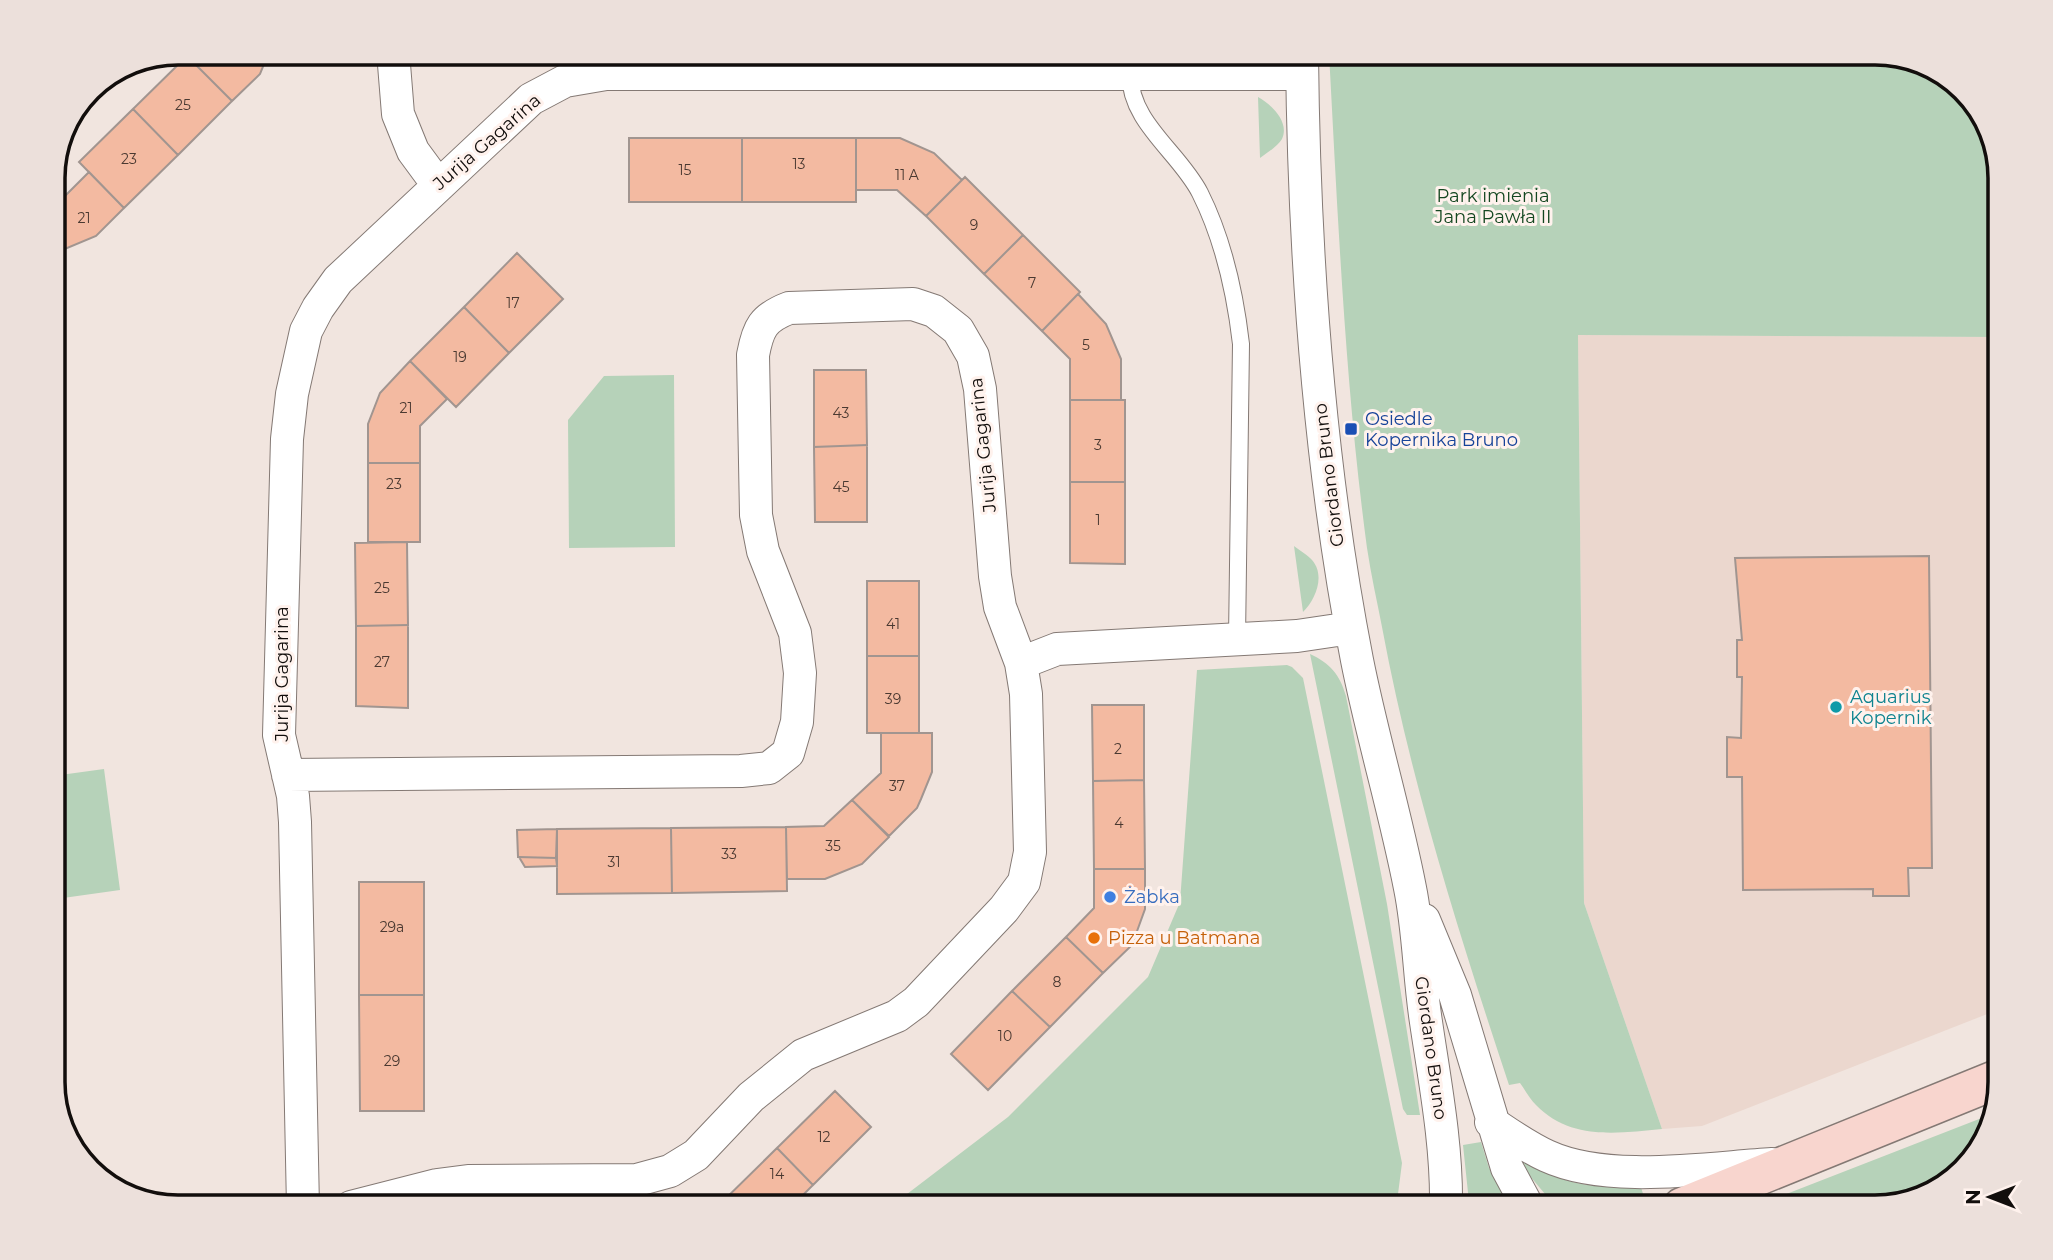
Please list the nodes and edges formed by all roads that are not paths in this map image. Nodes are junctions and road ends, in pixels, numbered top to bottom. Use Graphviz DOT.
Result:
graph roads {
  1 [pos="394,65"];
  2 [pos="1271,65"];
  3 [pos="1302,65"];
  4 [pos="1130,74"];
  5 [pos="438,185"];
  6 [pos="1351,628"];
  7 [pos="1237,639"];
  8 [pos="1021,663"];
  9 [pos="288,775"];
  10 [pos="1411,890"];
  11 [pos="1988,1083"];
  12 [pos="1492,1122"];
  13 [pos="1791,1162"];
  14 [pos="303,1195"];
  15 [pos="400,1195"];
  16 [pos="1446,1195"];
  17 [pos="1521,1195"];
  18 [pos="1713,1195"];
  1 -- 5 [label="street"];
  2 -- 4 [label="street, Jurija Gagarina"];
  3 -- 6 [label="street, Giordano Bruno"];
  4 -- 5 [label="street, Jurija Gagarina"];
  4 -- 7 [label="lane"];
  5 -- 9 [label="street, Jurija Gagarina"];
  6 -- 7 [label="street"];
  6 -- 10 [label="street, Giordano Bruno"];
  7 -- 8 [label="street"];
  8 -- 9 [label="street, Jurija Gagarina"];
  8 -- 15 [label="street, Jurija Gagarina"];
  9 -- 14 [label="street, Jurija Gagarina"];
  10 -- 12 [label="street, Giordano Bruno"];
  10 -- 16 [label="street, Giordano Bruno"];
  11 -- 13 [label="main road"];
  12 -- 13 [label="street"];
  12 -- 17 [label="street, Giordano Bruno"];
  13 -- 18 [label="main road"];
}
